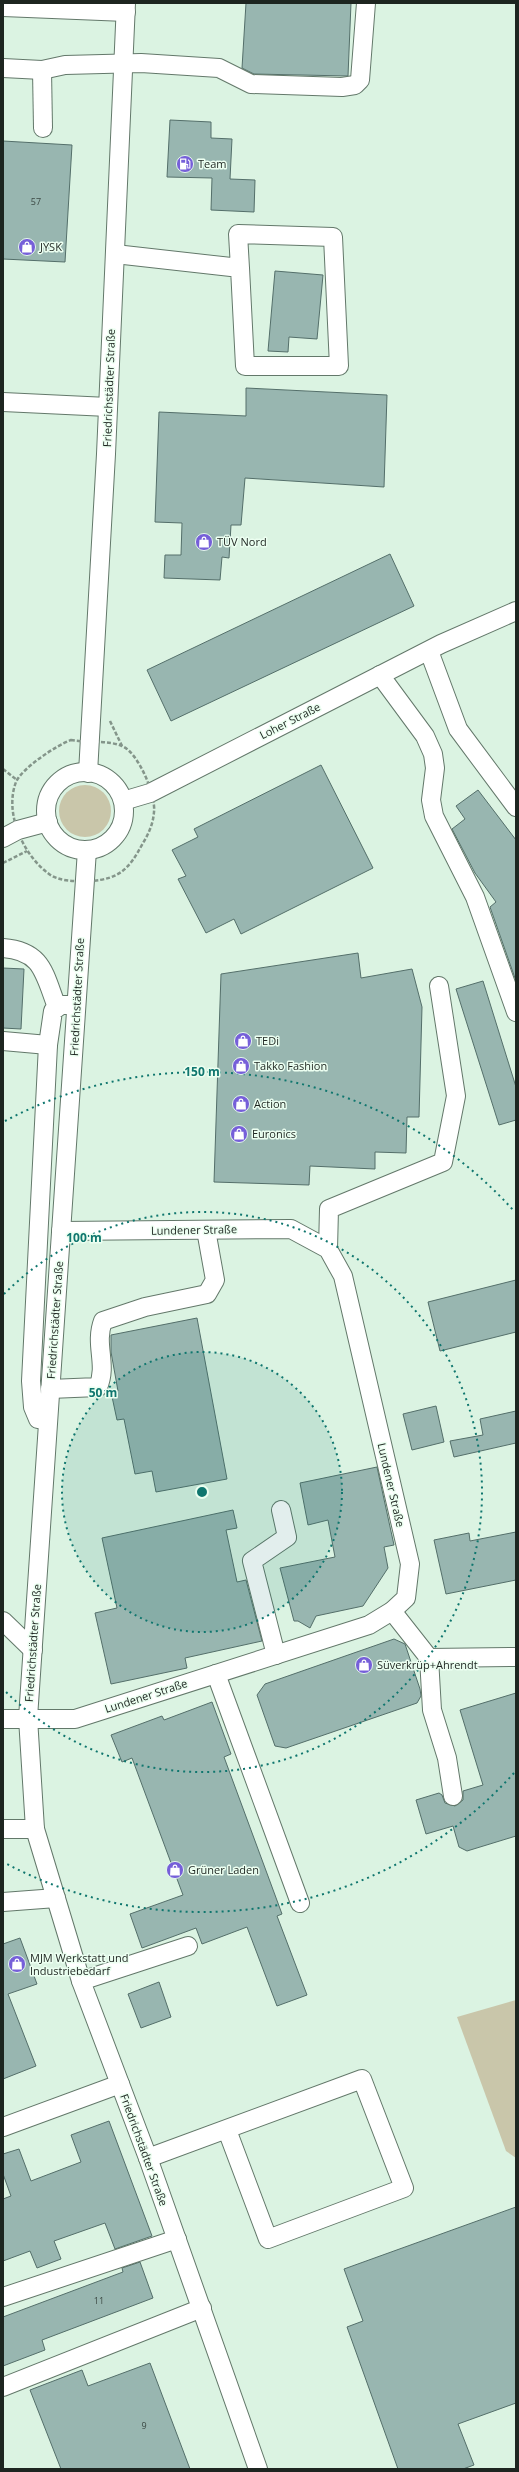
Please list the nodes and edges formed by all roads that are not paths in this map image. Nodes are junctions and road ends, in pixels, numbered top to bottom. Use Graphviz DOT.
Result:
graph roads {
  1 [pos="366,3"];
  2 [pos="3,7"];
  3 [pos="126,8"];
  4 [pos="123,64"];
  5 [pos="3,68"];
  6 [pos="42,70"];
  7 [pos="43,128"];
  8 [pos="115,254"];
  9 [pos="240,268"];
  10 [pos="3,402"];
  11 [pos="108,407"];
  12 [pos="516,611"];
  13 [pos="429,651"];
  14 [pos="380,675"];
  15 [pos="88,773"];
  16 [pos="122,801"];
  17 [pos="516,807"];
  18 [pos="48,822"];
  19 [pos="10,834"];
  20 [pos="87,850"];
  21 [pos="3,948"];
  22 [pos="439,986"];
  23 [pos="76,1005"];
  24 [pos="57,1007"];
  25 [pos="516,1012"];
  26 [pos="3,1041"];
  27 [pos="48,1045"];
  28 [pos="206,1230"];
  29 [pos="61,1231"];
  30 [pos="328,1249"];
  31 [pos="50,1389"];
  32 [pos="48,1421"];
  33 [pos="281,1510"];
  34 [pos="392,1611"];
  35 [pos="3,1621"];
  36 [pos="33,1650"];
  37 [pos="276,1655"];
  38 [pos="516,1657"];
  39 [pos="429,1658"];
  40 [pos="216,1674"];
  41 [pos="28,1718"];
  42 [pos="3,1719"];
  43 [pos="453,1796"];
  44 [pos="3,1829"];
  45 [pos="36,1829"];
  46 [pos="56,1898"];
  47 [pos="3,1902"];
  48 [pos="300,1903"];
  49 [pos="188,1946"];
  50 [pos="81,1982"];
  51 [pos="120,2084"];
  52 [pos="3,2126"];
  53 [pos="226,2130"];
  54 [pos="148,2158"];
  55 [pos="177,2239"];
  56 [pos="3,2297"];
  57 [pos="202,2308"];
  58 [pos="3,2387"];
  59 [pos="258,2469"];
  1 -- 4 [label="street"];
  2 -- 3 [label="street"];
  3 -- 4 [label="street, Friedrichstädter Straße"];
  4 -- 6 [label="street"];
  4 -- 8 [label="street, Friedrichstädter Straße"];
  5 -- 6 [label="street"];
  6 -- 7 [label="street"];
  8 -- 9 [label="street"];
  8 -- 11 [label="street, Friedrichstädter Straße"];
  9 -- 9 [label="street"];
  10 -- 11 [label="street"];
  11 -- 15 [label="street, Friedrichstädter Straße"];
  12 -- 13 [label="street, Loher Straße"];
  13 -- 14 [label="street, Loher Straße"];
  13 -- 17 [label="street"];
  14 -- 16 [label="street, Loher Straße"];
  14 -- 25 [label="street"];
  15 -- 16 [label="street"];
  15 -- 18 [label="street"];
  16 -- 20 [label="street"];
  18 -- 19 [label="street"];
  18 -- 20 [label="street"];
  20 -- 23 [label="street, Friedrichstädter Straße"];
  21 -- 24 [label="street"];
  22 -- 30 [label="street"];
  23 -- 24 [label="street"];
  23 -- 29 [label="street, Friedrichstädter Straße"];
  24 -- 27 [label="street"];
  26 -- 27 [label="street"];
  27 -- 32 [label="street"];
  28 -- 29 [label="street, Lundener Straße"];
  28 -- 30 [label="street, Lundener Straße"];
  28 -- 31 [label="street"];
  29 -- 31 [label="street, Friedrichstädter Straße"];
  30 -- 34 [label="street, Lundener Straße"];
  31 -- 32 [label="street, Friedrichstädter Straße"];
  32 -- 36 [label="street, Friedrichstädter Straße"];
  33 -- 37 [label="street"];
  34 -- 37 [label="street, Lundener Straße"];
  34 -- 39 [label="street"];
  35 -- 36 [label="street"];
  36 -- 41 [label="street, Friedrichstädter Straße"];
  37 -- 40 [label="street, Lundener Straße"];
  38 -- 39 [label="street"];
  39 -- 43 [label="street"];
  40 -- 41 [label="street, Lundener Straße"];
  40 -- 48 [label="street"];
  41 -- 42 [label="street, Friedrichstädter Straße"];
  41 -- 45 [label="street, Friedrichstädter Straße"];
  44 -- 45 [label="street"];
  45 -- 46 [label="street, Friedrichstädter Straße"];
  46 -- 47 [label="street"];
  46 -- 50 [label="street, Friedrichstädter Straße"];
  49 -- 50 [label="street"];
  50 -- 51 [label="street, Friedrichstädter Straße"];
  51 -- 52 [label="street"];
  51 -- 54 [label="street, Friedrichstädter Straße"];
  53 -- 53 [label="street"];
  53 -- 54 [label="street"];
  54 -- 55 [label="street, Friedrichstädter Straße"];
  55 -- 56 [label="street"];
  55 -- 57 [label="street, Friedrichstädter Straße"];
  57 -- 58 [label="street"];
  57 -- 59 [label="street, Friedrichstädter Straße"];
}
